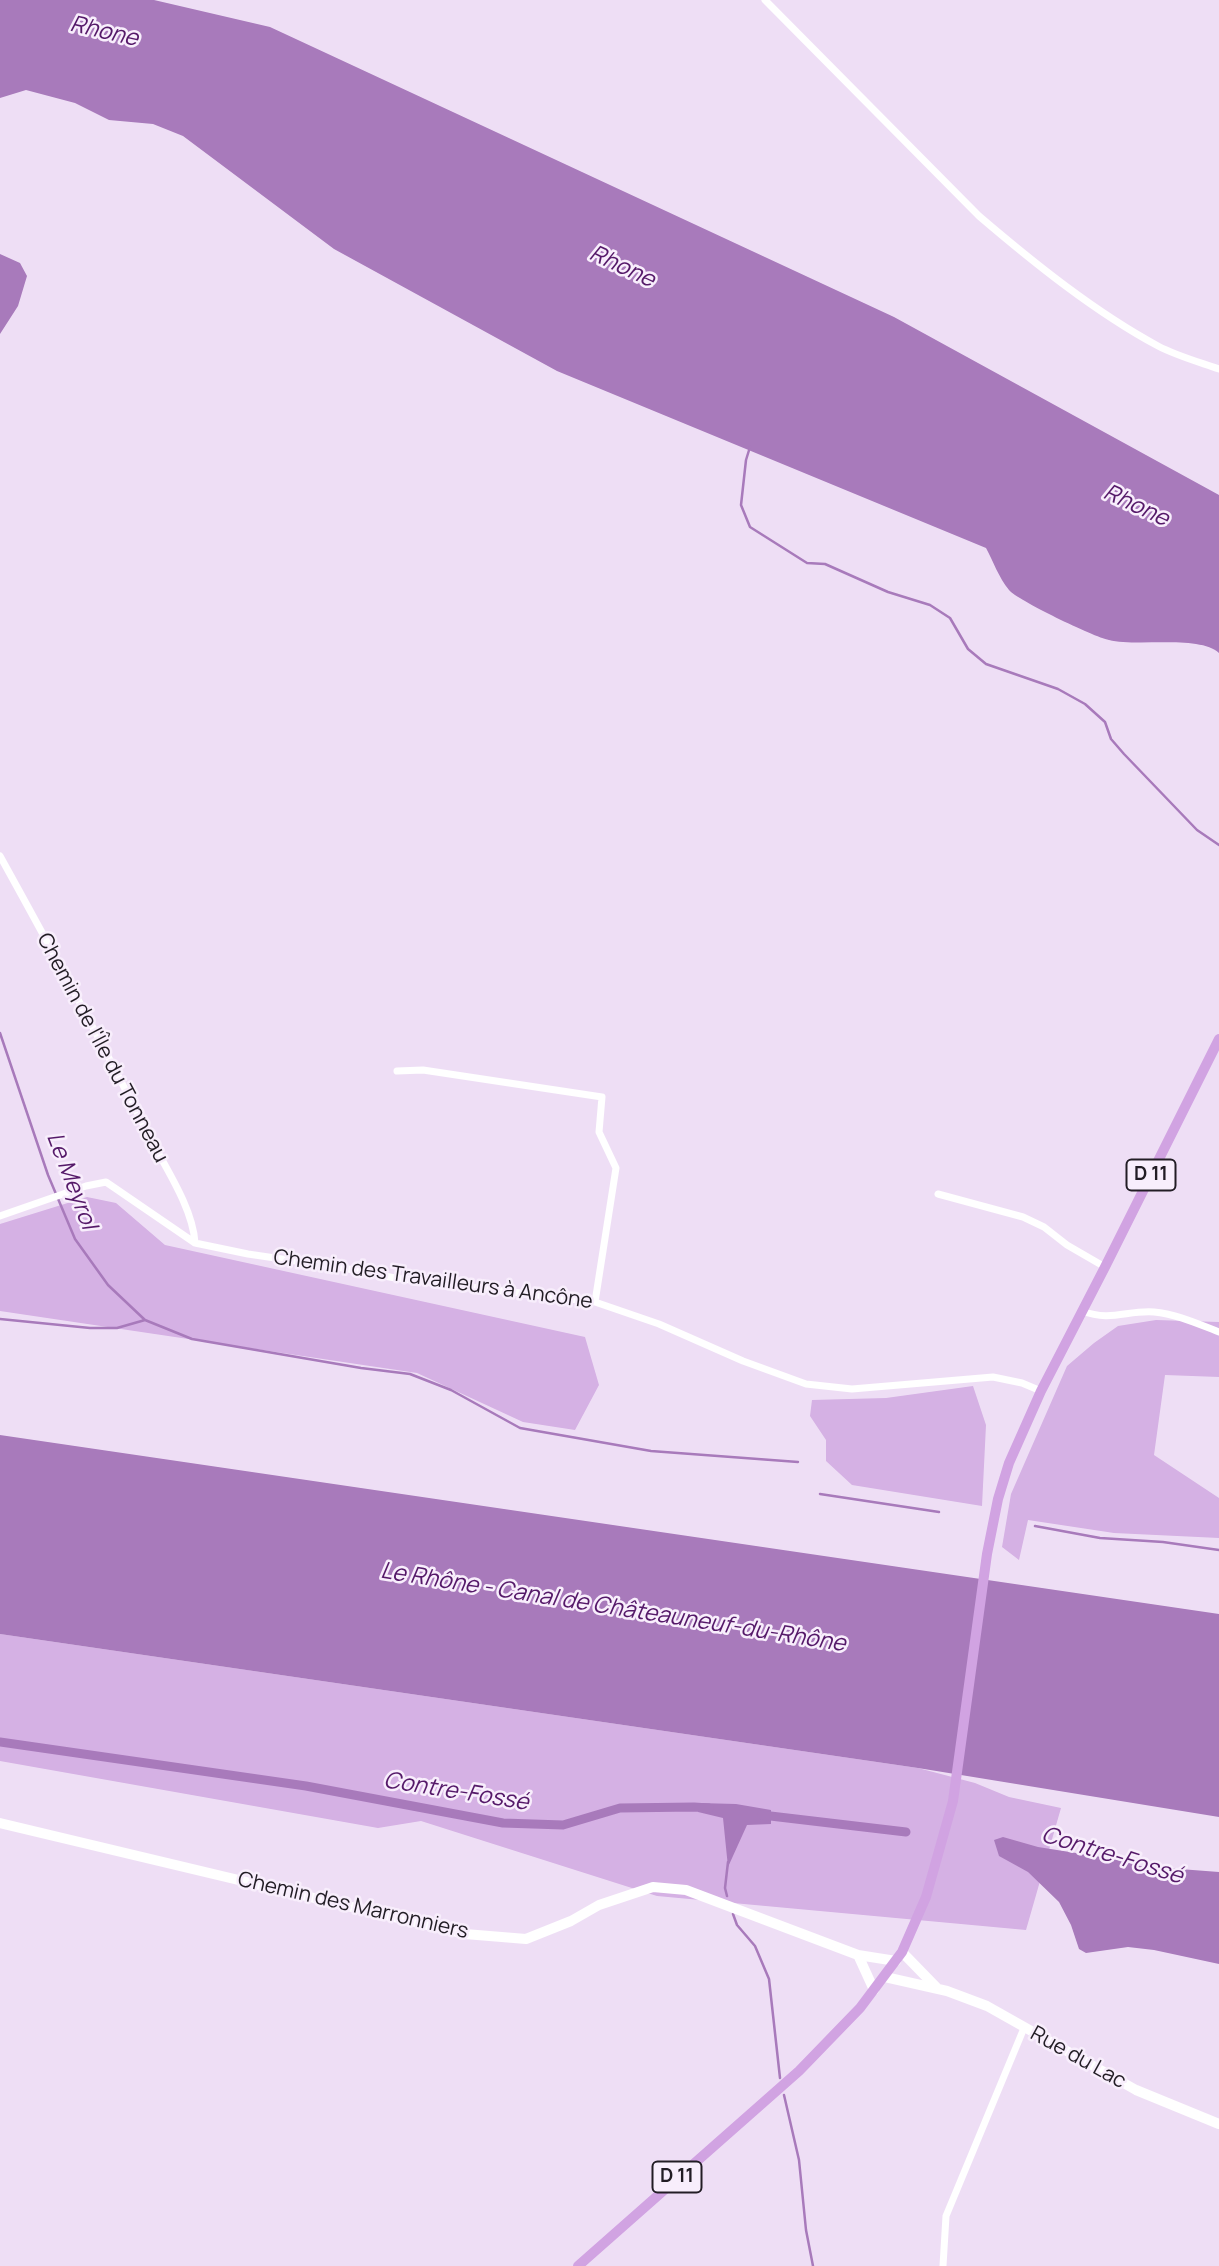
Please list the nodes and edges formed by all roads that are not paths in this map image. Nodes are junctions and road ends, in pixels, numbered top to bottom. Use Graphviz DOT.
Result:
graph roads {
  1 [pos="765,0"];
  2 [pos="1219,369"];
  3 [pos="0,856"];
  4 [pos="1219,1039"];
  5 [pos="397,1071"];
  6 [pos="938,1194"];
  7 [pos="0,1216"];
  8 [pos="195,1243"];
  9 [pos="1105,1267"];
  10 [pos="595,1302"];
  11 [pos="1082,1311"];
  12 [pos="1219,1332"];
  13 [pos="1041,1391"];
  14 [pos="0,1823"];
  15 [pos="858,1955"];
  16 [pos="899,1956"];
  17 [pos="885,1977"];
  18 [pos="938,1989"];
  19 [pos="874,1990"];
  20 [pos="1024,2028"];
  21 [pos="1219,2124"];
  22 [pos="578,2266"];
  23 [pos="943,2266"];
  1 -- 2 [label="street"];
  3 -- 8 [label="street, Chemin de l'Île du Tonneau"];
  4 -- 9 [label="main road, D 11"];
  5 -- 10 [label="street"];
  6 -- 9 [label="street"];
  7 -- 8 [label="street, Chemin des Travailleurs à Ancône"];
  8 -- 10 [label="street, Chemin des Travailleurs à Ancône"];
  9 -- 11 [label="main road, D 11"];
  10 -- 13 [label="street, Chemin des Travailleurs à Ancône"];
  11 -- 12 [label="street"];
  11 -- 13 [label="main road, D 11"];
  13 -- 16 [label="main road, D 11"];
  14 -- 15 [label="street, Chemin des Marronniers"];
  15 -- 16 [label="street, Chemin des Marronniers"];
  15 -- 19 [label="street"];
  16 -- 17 [label="main road, D 11"];
  16 -- 18 [label="street"];
  17 -- 18 [label="street, Rue du Lac"];
  17 -- 19 [label="main road, D 11"];
  18 -- 20 [label="street, Rue du Lac"];
  19 -- 22 [label="main road, D 11"];
  20 -- 21 [label="street, Rue du Lac"];
  20 -- 23 [label="street"];
}
